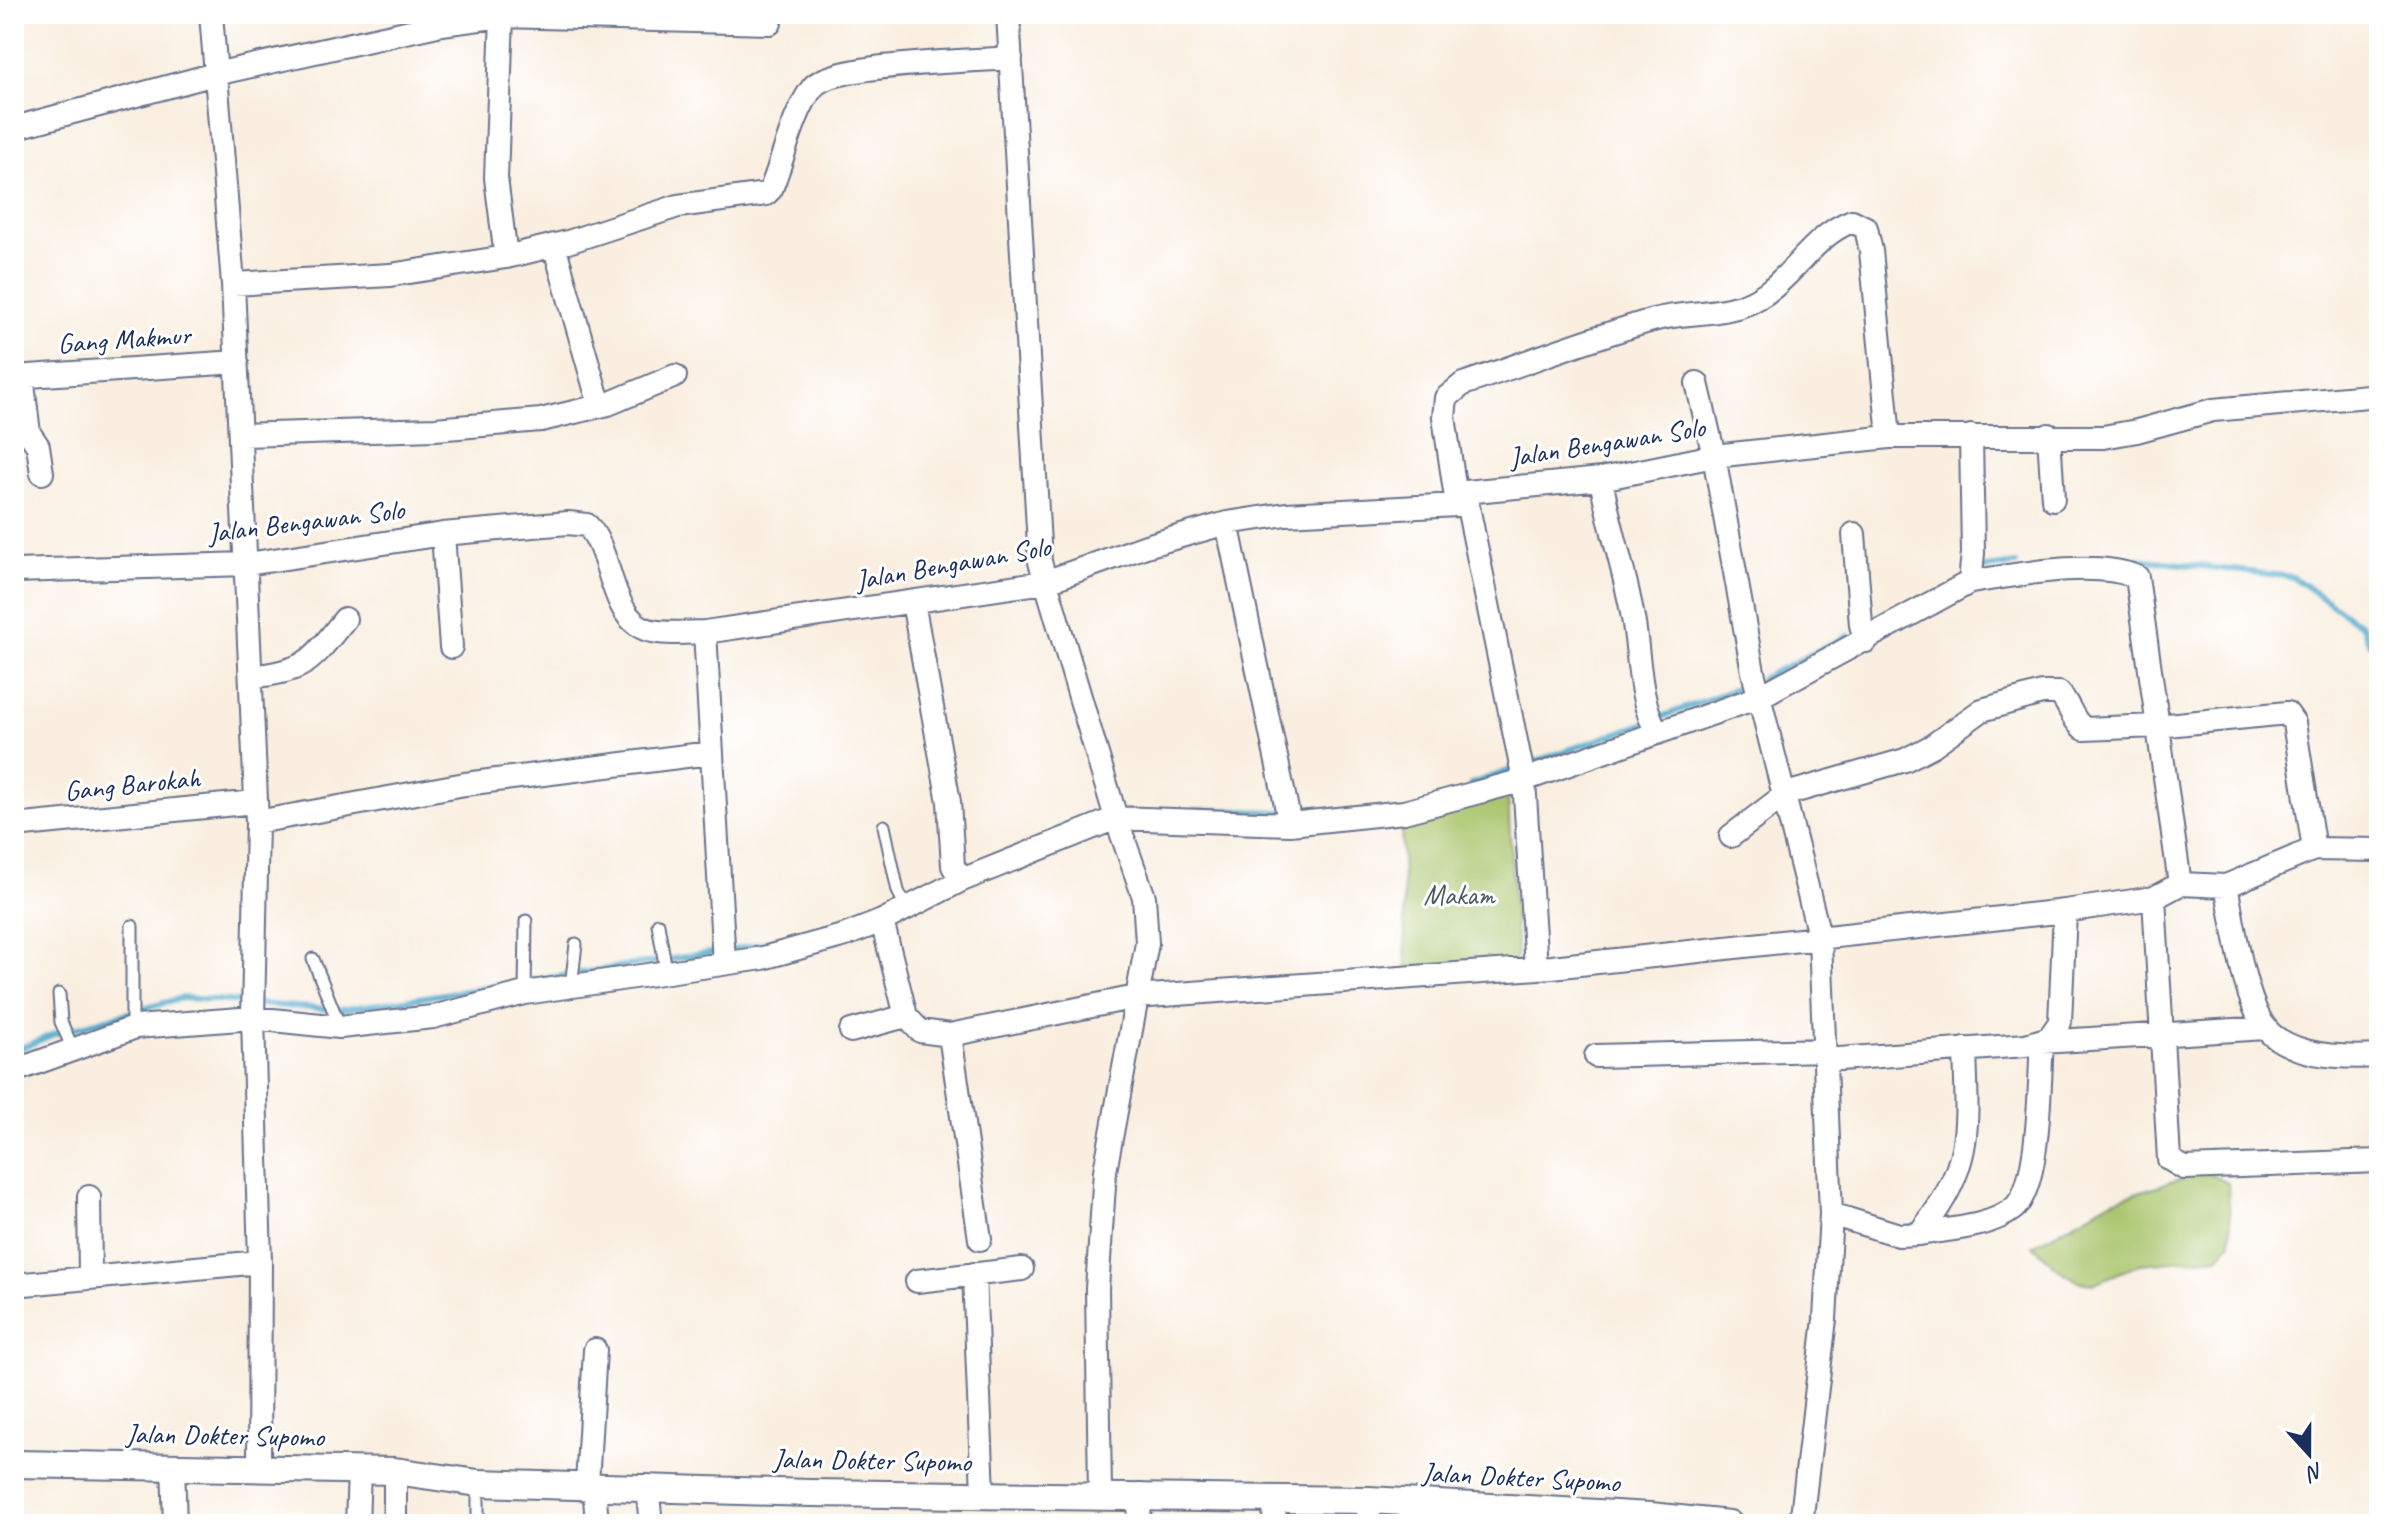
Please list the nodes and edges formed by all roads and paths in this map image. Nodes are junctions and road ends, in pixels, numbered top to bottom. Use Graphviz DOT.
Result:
graph roads {
  1 [pos="211,14"];
  2 [pos="1008,14"];
  3 [pos="502,16"];
  4 [pos="770,23"];
  5 [pos="1011,58"];
  6 [pos="215,74"];
  7 [pos="14,128"];
  8 [pos="554,245"];
  9 [pos="506,257"];
  10 [pos="233,284"];
  11 [pos="237,362"];
  12 [pos="18,376"];
  13 [pos="675,376"];
  14 [pos="1697,383"];
  15 [pos="2379,395"];
  16 [pos="600,406"];
  17 [pos="241,435"];
  18 [pos="2049,435"];
  19 [pos="1971,436"];
  20 [pos="1889,437"];
  21 [pos="1714,456"];
  22 [pos="42,473"];
  23 [pos="1601,479"];
  24 [pos="1461,499"];
  25 [pos="2053,499"];
  26 [pos="1227,523"];
  27 [pos="443,534"];
  28 [pos="1854,534"];
  29 [pos="247,564"];
  30 [pos="14,571"];
  31 [pos="1045,582"];
  32 [pos="1970,582"];
  33 [pos="913,602"];
  34 [pos="345,619"];
  35 [pos="705,632"];
  36 [pos="1864,634"];
  37 [pos="451,647"];
  38 [pos="251,677"];
  39 [pos="1756,685"];
  40 [pos="1653,724"];
  41 [pos="2157,726"];
  42 [pos="710,753"];
  43 [pos="1521,769"];
  44 [pos="1786,794"];
  45 [pos="256,812"];
  46 [pos="1289,817"];
  47 [pos="1116,818"];
  48 [pos="14,826"];
  49 [pos="884,826"];
  50 [pos="1731,836"];
  51 [pos="2314,849"];
  52 [pos="2379,850"];
  53 [pos="957,875"];
  54 [pos="2180,884"];
  55 [pos="2226,886"];
  56 [pos="2154,898"];
  57 [pos="902,901"];
  58 [pos="2065,911"];
  59 [pos="526,921"];
  60 [pos="882,921"];
  61 [pos="658,924"];
  62 [pos="132,926"];
  63 [pos="1820,939"];
  64 [pos="576,944"];
  65 [pos="723,954"];
  66 [pos="313,959"];
  67 [pos="664,963"];
  68 [pos="1536,968"];
  69 [pos="571,978"];
  70 [pos="525,983"];
  71 [pos="59,994"];
  72 [pos="1136,997"];
  73 [pos="254,1009"];
  74 [pos="906,1016"];
  75 [pos="134,1017"];
  76 [pos="337,1017"];
  77 [pos="2266,1028"];
  78 [pos="851,1031"];
  79 [pos="950,1035"];
  80 [pos="2159,1036"];
  81 [pos="69,1042"];
  82 [pos="2042,1042"];
  83 [pos="1965,1049"];
  84 [pos="1825,1055"];
  85 [pos="1596,1056"];
  86 [pos="2379,1056"];
  87 [pos="14,1071"];
  88 [pos="2379,1161"];
  89 [pos="89,1197"];
  90 [pos="1831,1214"];
  91 [pos="1919,1234"];
  92 [pos="980,1239"];
  93 [pos="260,1262"];
  94 [pos="1022,1269"];
  95 [pos="974,1274"];
  96 [pos="90,1276"];
  97 [pos="917,1281"];
  98 [pos="14,1285"];
  99 [pos="595,1350"];
  100 [pos="14,1464"];
  101 [pos="173,1465"];
  102 [pos="259,1466"];
  103 [pos="359,1471"];
  104 [pos="395,1471"];
  105 [pos="478,1483"];
  106 [pos="591,1484"];
  107 [pos="647,1486"];
  108 [pos="983,1493"];
  109 [pos="1100,1494"];
  110 [pos="1140,1495"];
  111 [pos="1274,1511"];
  112 [pos="1368,1512"];
  113 [pos="1586,1519"];
  114 [pos="175,1524"];
  115 [pos="357,1524"];
  116 [pos="395,1524"];
  117 [pos="478,1524"];
  118 [pos="597,1524"];
  119 [pos="651,1524"];
  120 [pos="1139,1524"];
  121 [pos="1729,1524"];
  122 [pos="1801,1524"];
  1 -- 6 [label="street"];
  2 -- 5 [label="street"];
  3 -- 4 [label="street"];
  3 -- 6 [label="street"];
  3 -- 9 [label="street"];
  5 -- 8 [label="street"];
  5 -- 31 [label="street"];
  6 -- 7 [label="street"];
  6 -- 10 [label="street"];
  8 -- 9 [label="street"];
  8 -- 16 [label="street"];
  9 -- 10 [label="street"];
  10 -- 11 [label="street"];
  11 -- 12 [label="street, Gang Makmur"];
  11 -- 17 [label="street"];
  12 -- 22 [label="street"];
  13 -- 16 [label="street"];
  14 -- 21 [label="street"];
  15 -- 18 [label="street, Jalan Bengawan Solo"];
  16 -- 17 [label="street"];
  17 -- 29 [label="street"];
  18 -- 19 [label="street, Jalan Bengawan Solo"];
  18 -- 25 [label="street"];
  19 -- 20 [label="street, Jalan Bengawan Solo"];
  19 -- 32 [label="street"];
  20 -- 21 [label="street, Jalan Bengawan Solo"];
  20 -- 24 [label="street"];
  21 -- 23 [label="street, Jalan Bengawan Solo"];
  21 -- 39 [label="street"];
  23 -- 24 [label="street, Jalan Bengawan Solo"];
  23 -- 40 [label="street"];
  24 -- 26 [label="street, Jalan Bengawan Solo"];
  24 -- 43 [label="street"];
  26 -- 31 [label="street, Jalan Bengawan Solo"];
  26 -- 46 [label="street"];
  27 -- 29 [label="street, Jalan Bengawan Solo"];
  27 -- 35 [label="street, Jalan Bengawan Solo"];
  27 -- 37 [label="street"];
  28 -- 36 [label="street"];
  29 -- 30 [label="street, Jalan Bengawan Solo"];
  29 -- 38 [label="street"];
  31 -- 33 [label="street, Jalan Bengawan Solo"];
  31 -- 47 [label="street"];
  32 -- 36 [label="street"];
  32 -- 41 [label="street"];
  33 -- 35 [label="street, Jalan Bengawan Solo"];
  33 -- 53 [label="street"];
  34 -- 38 [label="street"];
  35 -- 42 [label="street"];
  36 -- 39 [label="street"];
  38 -- 45 [label="street"];
  39 -- 40 [label="street"];
  39 -- 44 [label="street"];
  40 -- 43 [label="street"];
  41 -- 44 [label="street"];
  41 -- 51 [label="street"];
  41 -- 54 [label="street"];
  42 -- 45 [label="street, Gang Barokah"];
  42 -- 65 [label="street"];
  43 -- 46 [label="street"];
  43 -- 68 [label="street"];
  44 -- 50 [label="street"];
  44 -- 63 [label="street"];
  45 -- 48 [label="street, Gang Barokah"];
  45 -- 73 [label="street"];
  46 -- 47 [label="street"];
  47 -- 53 [label="street"];
  47 -- 72 [label="street"];
  49 -- 57 [label="lane"];
  51 -- 52 [label="street"];
  51 -- 55 [label="street"];
  53 -- 57 [label="street"];
  54 -- 55 [label="street"];
  54 -- 56 [label="street"];
  55 -- 77 [label="street"];
  56 -- 58 [label="street"];
  56 -- 80 [label="street"];
  57 -- 60 [label="street"];
  58 -- 63 [label="street"];
  58 -- 82 [label="street"];
  59 -- 70 [label="lane"];
  60 -- 65 [label="street"];
  60 -- 74 [label="street"];
  61 -- 67 [label="lane"];
  62 -- 75 [label="lane"];
  63 -- 68 [label="street"];
  63 -- 84 [label="street"];
  64 -- 69 [label="lane"];
  65 -- 67 [label="street"];
  66 -- 76 [label="lane"];
  67 -- 69 [label="street"];
  68 -- 72 [label="street"];
  69 -- 70 [label="street"];
  70 -- 76 [label="street"];
  71 -- 81 [label="lane"];
  72 -- 79 [label="street"];
  72 -- 109 [label="street"];
  73 -- 75 [label="street"];
  73 -- 76 [label="street"];
  73 -- 93 [label="street"];
  74 -- 78 [label="street"];
  74 -- 79 [label="street"];
  75 -- 81 [label="street"];
  77 -- 80 [label="street"];
  77 -- 86 [label="street"];
  79 -- 92 [label="street"];
  80 -- 82 [label="street"];
  80 -- 88 [label="street"];
  81 -- 87 [label="street"];
  82 -- 83 [label="street"];
  82 -- 91 [label="street"];
  83 -- 84 [label="street"];
  83 -- 91 [label="street"];
  84 -- 85 [label="street"];
  84 -- 90 [label="street"];
  89 -- 96 [label="street"];
  90 -- 91 [label="street"];
  90 -- 122 [label="street"];
  93 -- 96 [label="street"];
  93 -- 102 [label="street"];
  94 -- 95 [label="street"];
  95 -- 97 [label="street"];
  95 -- 108 [label="street"];
  96 -- 98 [label="street"];
  99 -- 106 [label="street"];
  100 -- 101 [label="street, Jalan Dokter Supomo"];
  101 -- 102 [label="street, Jalan Dokter Supomo"];
  101 -- 114 [label="street"];
  102 -- 103 [label="street, Jalan Dokter Supomo"];
  103 -- 104 [label="street, Jalan Dokter Supomo"];
  103 -- 115 [label="street"];
  104 -- 105 [label="street, Jalan Dokter Supomo"];
  104 -- 116 [label="street"];
  105 -- 106 [label="street, Jalan Dokter Supomo"];
  105 -- 117 [label="lane"];
  106 -- 107 [label="street, Jalan Dokter Supomo"];
  106 -- 118 [label="street"];
  107 -- 108 [label="street, Jalan Dokter Supomo"];
  107 -- 119 [label="street"];
  108 -- 109 [label="street, Jalan Dokter Supomo"];
  109 -- 110 [label="street, Jalan Dokter Supomo"];
  110 -- 111 [label="street, Jalan Dokter Supomo"];
  110 -- 120 [label="street"];
  111 -- 112 [label="street, Jalan Dokter Supomo"];
  112 -- 113 [label="street, Jalan Dokter Supomo"];
  113 -- 121 [label="street, Jalan Dokter Supomo"];
}
